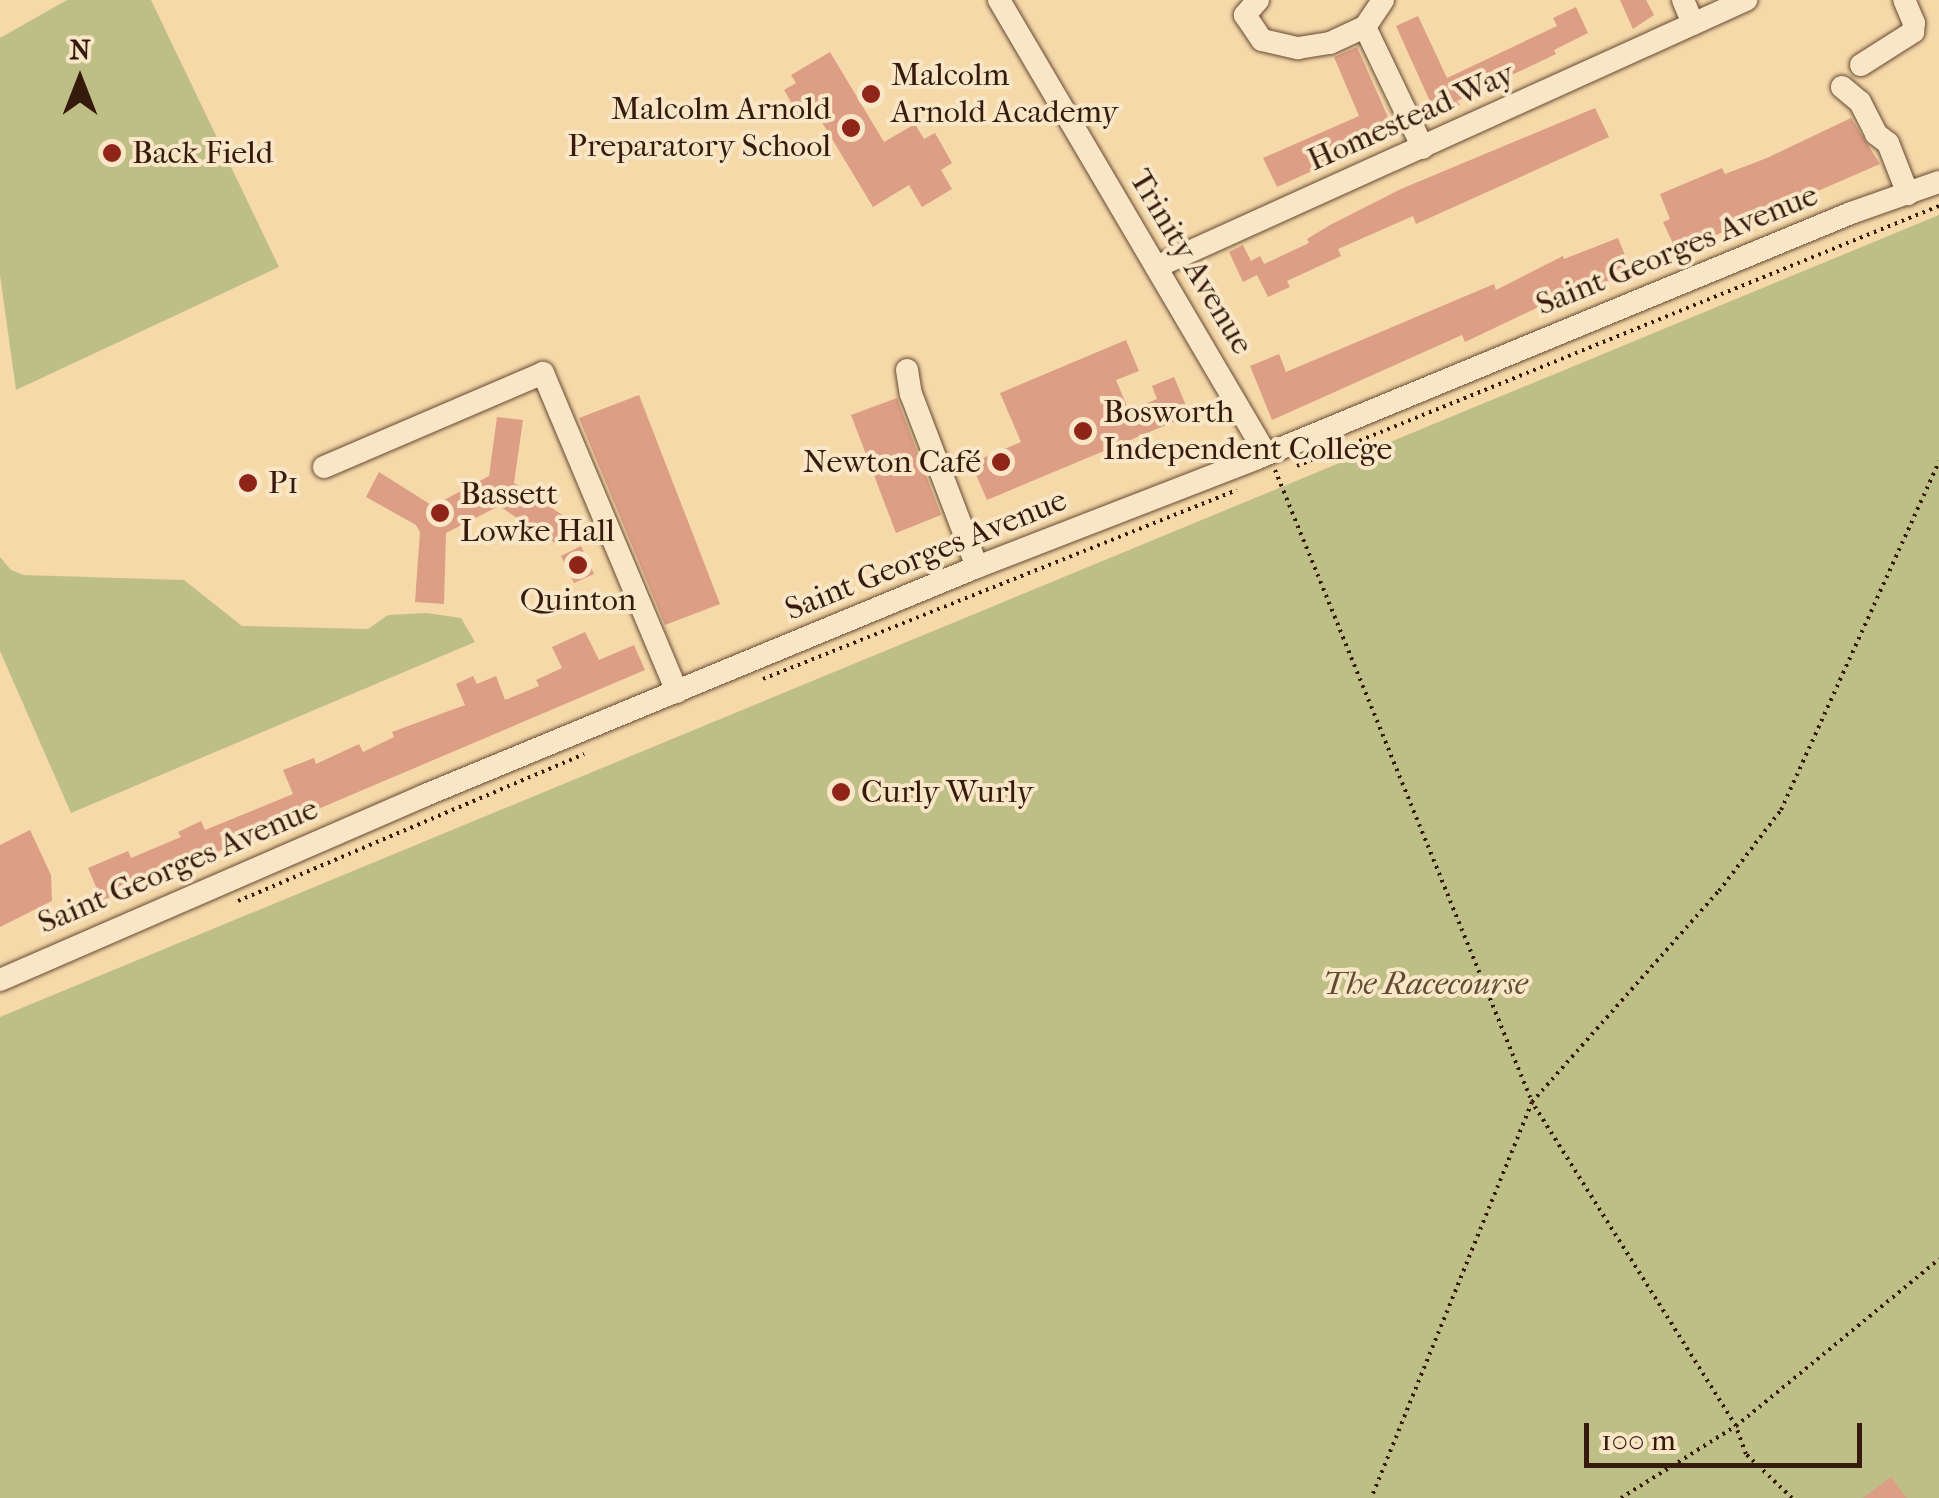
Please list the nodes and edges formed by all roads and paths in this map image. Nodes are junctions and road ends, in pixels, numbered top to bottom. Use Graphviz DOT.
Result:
graph roads {
  1 [pos="999,0"];
  2 [pos="1258,0"];
  3 [pos="1383,0"];
  4 [pos="1683,0"];
  5 [pos="1746,0"];
  6 [pos="1904,0"];
  7 [pos="1694,24"];
  8 [pos="1365,26"];
  9 [pos="1861,64"];
  10 [pos="1842,87"];
  11 [pos="1423,148"];
  12 [pos="1939,182"];
  13 [pos="1908,194"];
  14 [pos="1939,206"];
  15 [pos="1156,268"];
  16 [pos="907,370"];
  17 [pos="1939,461"];
  18 [pos="1272,464"];
  19 [pos="1295,466"];
  20 [pos="324,467"];
  21 [pos="1240,488"];
  22 [pos="977,567"];
  23 [pos="750,685"];
  24 [pos="677,692"];
  25 [pos="586,753"];
  26 [pos="239,900"];
  27 [pos="0,980"];
  28 [pos="1532,1102"];
  29 [pos="1939,1259"];
  30 [pos="1736,1426"];
  31 [pos="1371,1498"];
  32 [pos="1621,1498"];
  33 [pos="1792,1498"];
  1 -- 15 [label="street, Trinity Avenue"];
  2 -- 8 [label="street"];
  3 -- 8 [label="street"];
  4 -- 7 [label="street"];
  5 -- 7 [label="street, Homestead Way"];
  6 -- 9 [label="street"];
  7 -- 11 [label="street, Homestead Way"];
  8 -- 11 [label="street"];
  10 -- 13 [label="street"];
  11 -- 15 [label="street, Homestead Way"];
  12 -- 13 [label="street, Saint Georges Avenue"];
  13 -- 18 [label="street, Saint Georges Avenue"];
  14 -- 19 [label="path"];
  15 -- 18 [label="street, Trinity Avenue"];
  16 -- 22 [label="street"];
  17 -- 28 [label="path"];
  18 -- 22 [label="street, Saint Georges Avenue"];
  18 -- 28 [label="path"];
  20 -- 24 [label="street"];
  21 -- 23 [label="path"];
  22 -- 24 [label="street, Saint Georges Avenue"];
  24 -- 27 [label="street, Saint Georges Avenue"];
  25 -- 26 [label="path"];
  28 -- 30 [label="path"];
  28 -- 31 [label="path"];
  29 -- 30 [label="path"];
  30 -- 32 [label="path"];
  30 -- 33 [label="path"];
}
